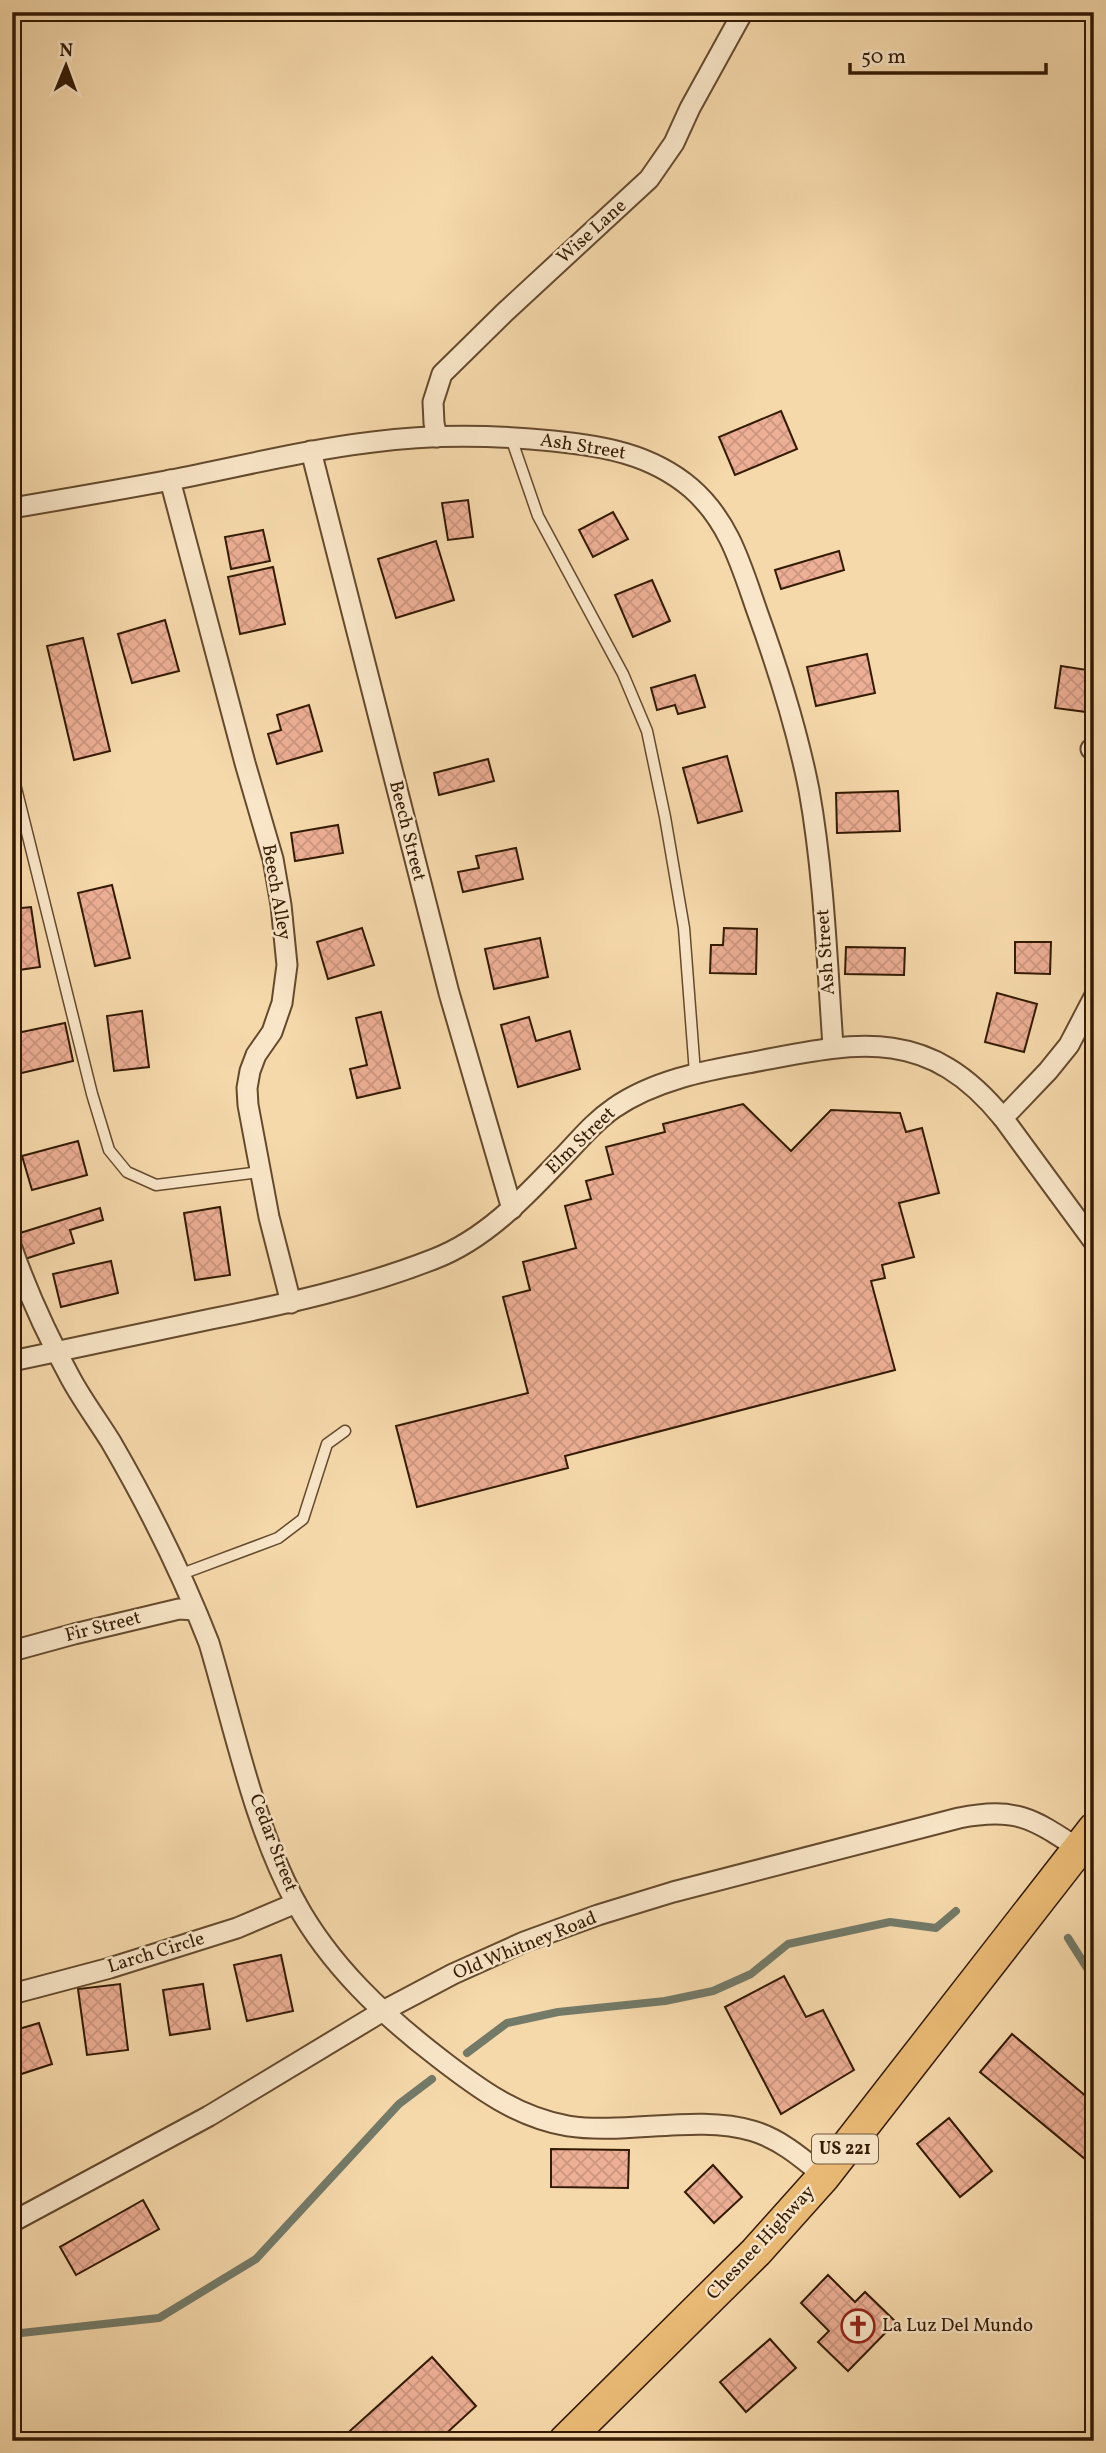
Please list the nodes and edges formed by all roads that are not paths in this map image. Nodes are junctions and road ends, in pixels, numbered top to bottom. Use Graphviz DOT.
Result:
graph roads {
  1 [pos="743,12"];
  2 [pos="437,437"];
  3 [pos="511,438"];
  4 [pos="311,451"];
  5 [pos="170,480"];
  6 [pos="12,508"];
  7 [pos="12,772"];
  8 [pos="1094,997"];
  9 [pos="833,1046"];
  10 [pos="695,1073"];
  11 [pos="1003,1118"];
  12 [pos="260,1172"];
  13 [pos="512,1209"];
  14 [pos="1094,1242"];
  15 [pos="12,1248"];
  16 [pos="290,1303"];
  17 [pos="56,1352"];
  18 [pos="12,1361"];
  19 [pos="345,1431"];
  20 [pos="179,1576"];
  21 [pos="195,1610"];
  22 [pos="12,1651"];
  23 [pos="1086,1839"];
  24 [pos="296,1903"];
  25 [pos="12,1994"];
  26 [pos="383,2011"];
  27 [pos="824,2176"];
  28 [pos="12,2222"];
  29 [pos="565,2441"];
  1 -- 2 [label="street, Wise Lane"];
  2 -- 3 [label="street, Ash Street"];
  2 -- 4 [label="street, Ash Street"];
  3 -- 9 [label="street, Ash Street"];
  3 -- 10 [label="lane"];
  4 -- 5 [label="street, Ash Street"];
  4 -- 13 [label="street, Beech Street"];
  5 -- 6 [label="street, Ash Street"];
  5 -- 12 [label="street, Beech Alley"];
  7 -- 12 [label="lane"];
  8 -- 11 [label="street"];
  9 -- 10 [label="street, Elm Street"];
  9 -- 11 [label="street, Elm Street"];
  10 -- 13 [label="street, Elm Street"];
  11 -- 14 [label="street, Elm Street"];
  12 -- 16 [label="street, Beech Alley"];
  13 -- 16 [label="street, Elm Street"];
  15 -- 17 [label="street, Cedar Street"];
  16 -- 17 [label="street, Elm Street"];
  17 -- 18 [label="street, Elm Street"];
  17 -- 20 [label="street, Cedar Street"];
  19 -- 20 [label="lane"];
  20 -- 21 [label="street, Cedar Street"];
  21 -- 22 [label="street, Fir Street"];
  21 -- 24 [label="street, Cedar Street"];
  23 -- 26 [label="street, Old Whitney Road"];
  23 -- 27 [label="main road, Chesnee Highway / US 221"];
  24 -- 25 [label="street, Larch Circle"];
  24 -- 26 [label="street, Cedar Street"];
  26 -- 27 [label="street, Cedar Street"];
  26 -- 28 [label="street, Old Whitney Road"];
  27 -- 29 [label="main road, Chesnee Highway / US 221"];
}
